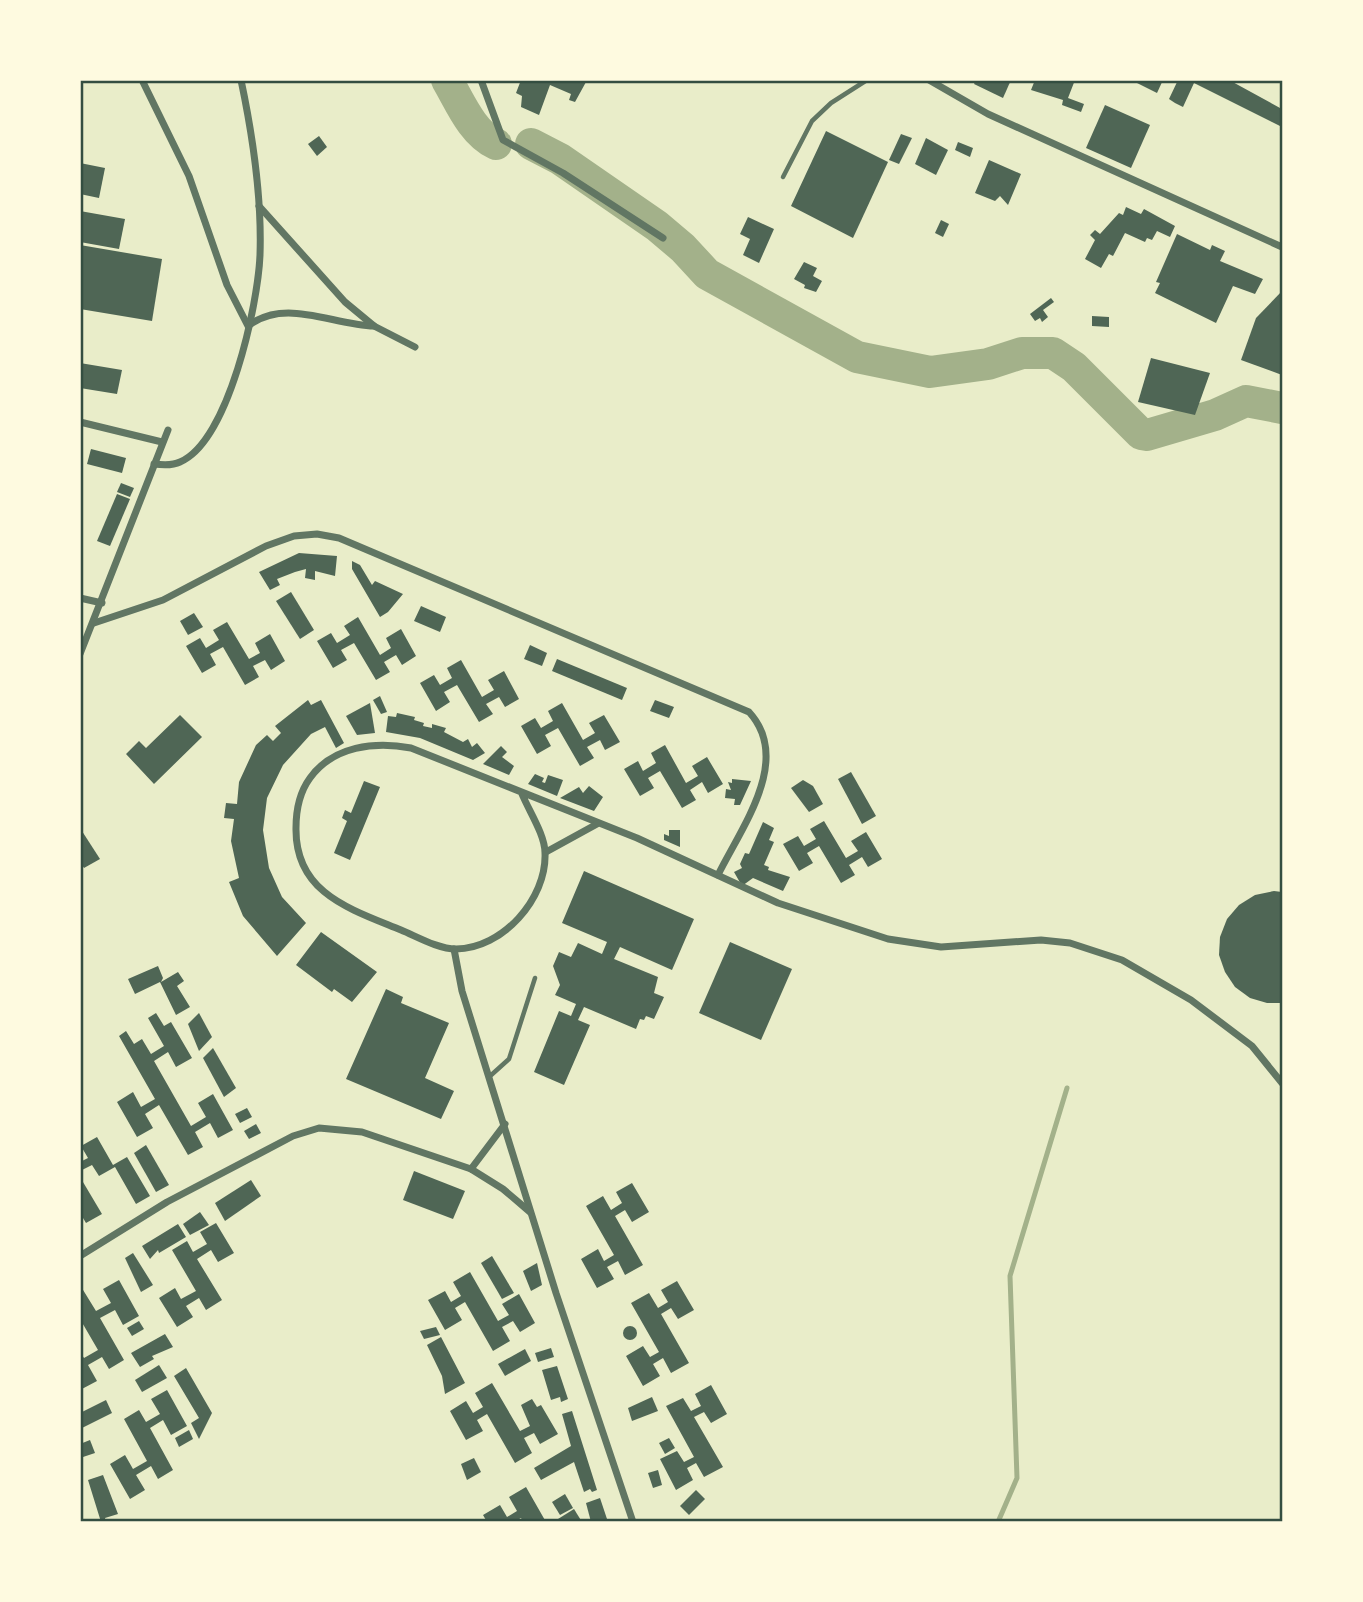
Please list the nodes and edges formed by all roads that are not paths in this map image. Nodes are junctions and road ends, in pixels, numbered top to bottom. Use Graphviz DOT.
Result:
graph roads {
  1 [pos="142,80"];
  2 [pos="241,80"];
  3 [pos="481,80"];
  4 [pos="867,80"];
  5 [pos="929,80"];
  6 [pos="783,177"];
  7 [pos="259,205"];
  8 [pos="663,238"];
  9 [pos="1283,247"];
  10 [pos="248,326"];
  11 [pos="374,326"];
  12 [pos="415,347"];
  13 [pos="80,422"];
  14 [pos="168,430"];
  15 [pos="162,442"];
  16 [pos="154,464"];
  17 [pos="80,598"];
  18 [pos="102,603"];
  19 [pos="94,623"];
  20 [pos="80,654"];
  21 [pos="522,794"];
  22 [pos="597,824"];
  23 [pos="546,852"];
  24 [pos="718,875"];
  25 [pos="454,949"];
  26 [pos="535,978"];
  27 [pos="489,1076"];
  28 [pos="1283,1083"];
  29 [pos="505,1124"];
  30 [pos="471,1169"];
  31 [pos="531,1213"];
  32 [pos="80,1256"];
  33 [pos="633,1521"];
  1 -- 10 [label="street"];
  2 -- 7 [label="street"];
  3 -- 8 [label="street"];
  4 -- 6 [label="lane"];
  5 -- 9 [label="street"];
  7 -- 10 [label="street"];
  7 -- 11 [label="street"];
  10 -- 11 [label="street"];
  10 -- 16 [label="street"];
  11 -- 12 [label="street"];
  13 -- 15 [label="street"];
  14 -- 15 [label="street"];
  15 -- 16 [label="street"];
  16 -- 18 [label="street"];
  17 -- 18 [label="street"];
  18 -- 19 [label="street"];
  19 -- 20 [label="street"];
  19 -- 24 [label="street"];
  21 -- 22 [label="street"];
  21 -- 23 [label="street"];
  21 -- 25 [label="street"];
  22 -- 23 [label="street"];
  22 -- 24 [label="street"];
  23 -- 25 [label="street"];
  24 -- 28 [label="street"];
  25 -- 27 [label="street"];
  26 -- 27 [label="lane"];
  27 -- 29 [label="street"];
  29 -- 30 [label="street"];
  29 -- 31 [label="street"];
  30 -- 31 [label="street"];
  30 -- 32 [label="street"];
  31 -- 33 [label="street"];
}
